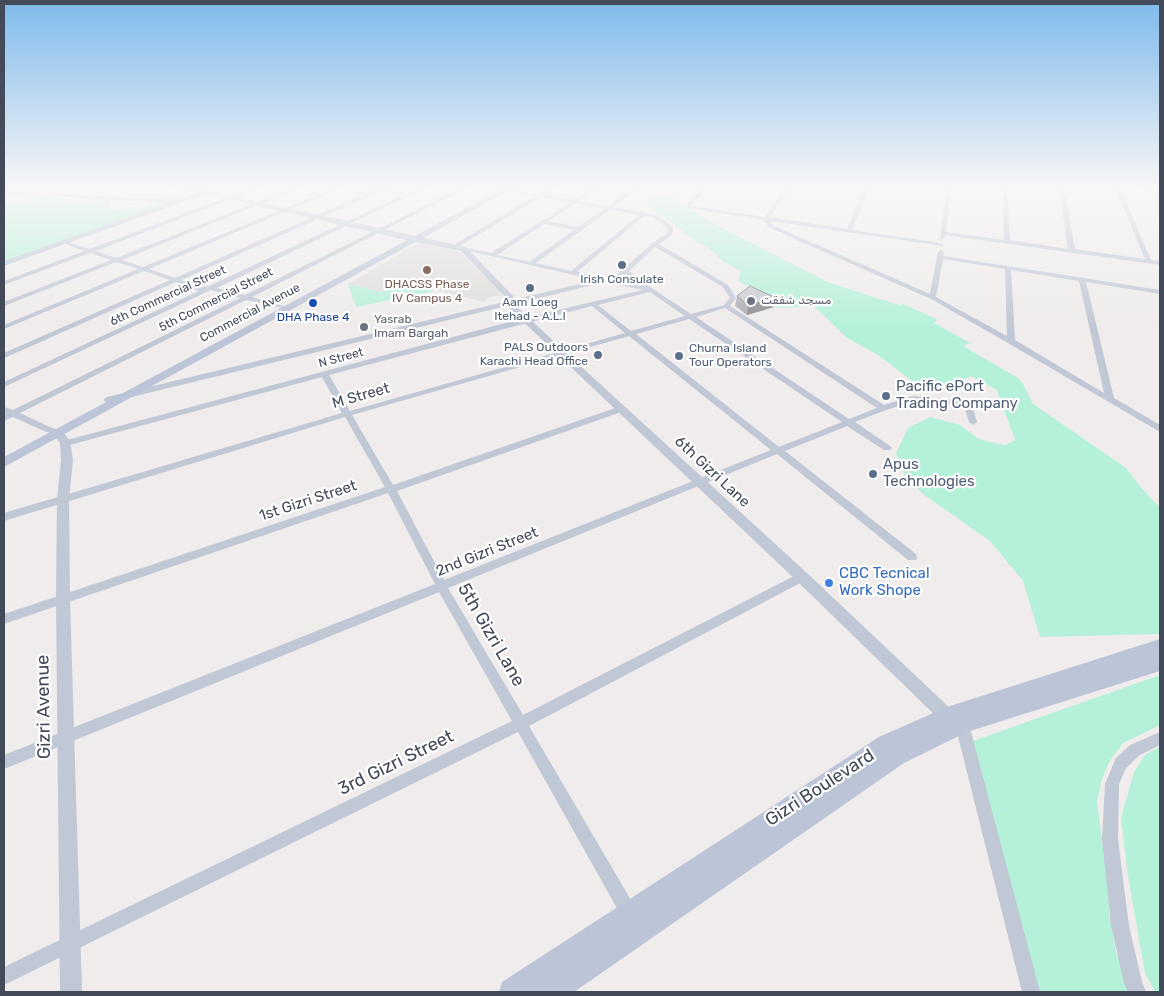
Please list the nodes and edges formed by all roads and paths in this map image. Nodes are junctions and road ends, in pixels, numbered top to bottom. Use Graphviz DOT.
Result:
graph roads {
  1 [pos="86,234"];
  2 [pos="133,234"];
  3 [pos="181,234"];
  4 [pos="228,234"];
  5 [pos="277,234"];
  6 [pos="325,234"];
  7 [pos="371,234"];
  8 [pos="392,234"];
  9 [pos="418,234"];
  10 [pos="479,234"];
  11 [pos="524,234"];
  12 [pos="570,234"];
  13 [pos="618,234"];
  14 [pos="669,234"];
  15 [pos="789,234"];
  16 [pos="872,234"];
  17 [pos="943,234"];
  18 [pos="954,234"];
  19 [pos="1007,234"];
  20 [pos="1069,234"];
  21 [pos="1136,234"];
  22 [pos="410,239"];
  23 [pos="65,242"];
  24 [pos="1007,242"];
  25 [pos="655,244"];
  26 [pos="942,245"];
  27 [pos="458,248"];
  28 [pos="89,251"];
  29 [pos="1072,252"];
  30 [pos="492,256"];
  31 [pos="940,258"];
  32 [pos="116,260"];
  33 [pos="1148,262"];
  34 [pos="1160,263"];
  35 [pos="4,264"];
  36 [pos="530,264"];
  37 [pos="1008,268"];
  38 [pos="143,270"];
  39 [pos="626,271"];
  40 [pos="572,273"];
  41 [pos="174,280"];
  42 [pos="603,280"];
  43 [pos="1082,280"];
  44 [pos="613,282"];
  45 [pos="4,283"];
  46 [pos="211,288"];
  47 [pos="651,290"];
  48 [pos="1160,292"];
  49 [pos="246,298"];
  50 [pos="933,298"];
  51 [pos="509,303"];
  52 [pos="4,304"];
  53 [pos="593,304"];
  54 [pos="726,306"];
  55 [pos="281,307"];
  56 [pos="691,317"];
  57 [pos="527,320"];
  58 [pos="4,328"];
  59 [pos="630,333"];
  60 [pos="1011,341"];
  61 [pos="561,353"];
  62 [pos="4,356"];
  63 [pos="324,374"];
  64 [pos="4,385"];
  65 [pos="126,396"];
  66 [pos="1110,399"];
  67 [pos="107,400"];
  68 [pos="883,408"];
  69 [pos="4,409"];
  70 [pos="621,409"];
  71 [pos="14,414"];
  72 [pos="347,414"];
  73 [pos="4,418"];
  74 [pos="848,421"];
  75 [pos="973,422"];
  76 [pos="1160,429"];
  77 [pos="58,435"];
  78 [pos="887,448"];
  79 [pos="776,450"];
  80 [pos="4,454"];
  81 [pos="4,462"];
  82 [pos="698,482"];
  83 [pos="390,489"];
  84 [pos="63,499"];
  85 [pos="4,517"];
  86 [pos="912,557"];
  87 [pos="802,577"];
  88 [pos="442,587"];
  89 [pos="63,599"];
  90 [pos="4,619"];
  91 [pos="1160,647"];
  92 [pos="1160,663"];
  93 [pos="954,720"];
  94 [pos="521,722"];
  95 [pos="64,738"];
  96 [pos="1160,738"];
  97 [pos="4,762"];
  98 [pos="629,913"];
  99 [pos="71,942"];
  100 [pos="4,976"];
  101 [pos="71,992"];
  102 [pos="512,992"];
  103 [pos="551,992"];
  104 [pos="1031,992"];
  105 [pos="1137,992"];
  1 -- 23 [label="street"];
  2 -- 28 [label="street"];
  3 -- 32 [label="street"];
  4 -- 38 [label="street"];
  5 -- 41 [label="street"];
  6 -- 46 [label="street, 6th Commercial Street"];
  7 -- 49 [label="street, 5th Commercial Street"];
  8 -- 22 [label="street"];
  9 -- 22 [label="main road, Commercial Avenue"];
  10 -- 27 [label="street"];
  11 -- 30 [label="street"];
  12 -- 36 [label="street"];
  13 -- 40 [label="street"];
  14 -- 25 [label="street"];
  15 -- 50 [label="street"];
  16 -- 26 [label="street"];
  17 -- 26 [label="street"];
  18 -- 24 [label="street"];
  19 -- 24 [label="street"];
  20 -- 29 [label="street"];
  21 -- 33 [label="street"];
  22 -- 27 [label="street"];
  22 -- 55 [label="main road, Commercial Avenue"];
  22 -- 65 [label="main road, Commercial Avenue"];
  23 -- 28 [label="street"];
  23 -- 35 [label="street"];
  24 -- 29 [label="street"];
  25 -- 39 [label="street"];
  25 -- 54 [label="street"];
  26 -- 31 [label="street"];
  27 -- 30 [label="street"];
  27 -- 51 [label="street, 6th Gizri Lane"];
  28 -- 32 [label="street"];
  28 -- 45 [label="street"];
  29 -- 33 [label="street"];
  30 -- 36 [label="street"];
  31 -- 37 [label="street"];
  31 -- 50 [label="street"];
  32 -- 38 [label="street"];
  32 -- 52 [label="street"];
  33 -- 34 [label="street"];
  36 -- 40 [label="street"];
  37 -- 43 [label="street"];
  37 -- 60 [label="street"];
  38 -- 41 [label="street"];
  38 -- 58 [label="street"];
  39 -- 44 [label="street"];
  39 -- 47 [label="street"];
  40 -- 42 [label="street"];
  41 -- 46 [label="street"];
  41 -- 62 [label="street"];
  42 -- 44 [label="street"];
  42 -- 51 [label="street"];
  43 -- 48 [label="street"];
  43 -- 66 [label="street"];
  44 -- 47 [label="street"];
  46 -- 49 [label="street"];
  46 -- 64 [label="street, 6th Commercial Street"];
  47 -- 53 [label="street, N Street"];
  47 -- 56 [label="street"];
  49 -- 55 [label="street"];
  49 -- 71 [label="street, 5th Commercial Street"];
  50 -- 60 [label="street"];
  51 -- 57 [label="street, 6th Gizri Lane"];
  51 -- 65 [label="street"];
  53 -- 57 [label="street, N Street"];
  53 -- 59 [label="street"];
  54 -- 56 [label="street, M Street"];
  54 -- 68 [label="street"];
  55 -- 67 [label="main road, Commercial Avenue"];
  56 -- 59 [label="street, M Street"];
  56 -- 74 [label="street"];
  57 -- 61 [label="street, 6th Gizri Lane"];
  57 -- 63 [label="street, N Street"];
  59 -- 61 [label="street, M Street"];
  59 -- 79 [label="street"];
  60 -- 66 [label="street"];
  61 -- 70 [label="street, 6th Gizri Lane"];
  61 -- 72 [label="street, M Street"];
  63 -- 72 [label="street, 5th Gizri Lane"];
  63 -- 77 [label="street, N Street"];
  65 -- 67 [label="street"];
  65 -- 77 [label="main road, Commercial Avenue"];
  66 -- 76 [label="street"];
  67 -- 77 [label="main road, Commercial Avenue"];
  68 -- 74 [label="street, 2nd Gizri Street"];
  68 -- 75 [label="street, 2nd Gizri Street"];
  69 -- 71 [label="street"];
  70 -- 82 [label="street, 6th Gizri Lane"];
  70 -- 83 [label="street, 1st Gizri Street"];
  71 -- 73 [label="street, 5th Commercial Street"];
  71 -- 77 [label="street"];
  72 -- 83 [label="street, 5th Gizri Lane"];
  72 -- 84 [label="street, M Street"];
  74 -- 78 [label="street"];
  74 -- 79 [label="street, 2nd Gizri Street"];
  77 -- 80 [label="main road, Commercial Avenue"];
  77 -- 81 [label="main road, Commercial Avenue"];
  77 -- 84 [label="street, Gizri Avenue"];
  79 -- 82 [label="street, 2nd Gizri Street"];
  79 -- 86 [label="street"];
  82 -- 87 [label="street, 6th Gizri Lane"];
  82 -- 88 [label="street, 2nd Gizri Street"];
  83 -- 88 [label="street, 5th Gizri Lane"];
  83 -- 89 [label="street, 1st Gizri Street"];
  84 -- 85 [label="street, M Street"];
  84 -- 89 [label="street, Gizri Avenue"];
  87 -- 93 [label="street, 6th Gizri Lane"];
  87 -- 94 [label="street, 3rd Gizri Street"];
  88 -- 94 [label="street, 5th Gizri Lane"];
  88 -- 95 [label="street, 2nd Gizri Street"];
  89 -- 90 [label="street, 1st Gizri Street"];
  89 -- 95 [label="street, Gizri Avenue"];
  91 -- 93 [label="main road, Gizri Boulevard"];
  92 -- 93 [label="main road, Gizri Boulevard"];
  93 -- 98 [label="main road, Gizri Boulevard"];
  93 -- 103 [label="main road, Gizri Boulevard"];
  93 -- 104 [label="street"];
  94 -- 98 [label="street, 5th Gizri Lane"];
  94 -- 99 [label="street, 3rd Gizri Street"];
  95 -- 97 [label="street, 2nd Gizri Street"];
  95 -- 99 [label="street, Gizri Avenue"];
  96 -- 105 [label="street"];
  98 -- 102 [label="main road, Gizri Boulevard"];
  99 -- 100 [label="street, 3rd Gizri Street"];
  99 -- 101 [label="street, Gizri Avenue"];
}
